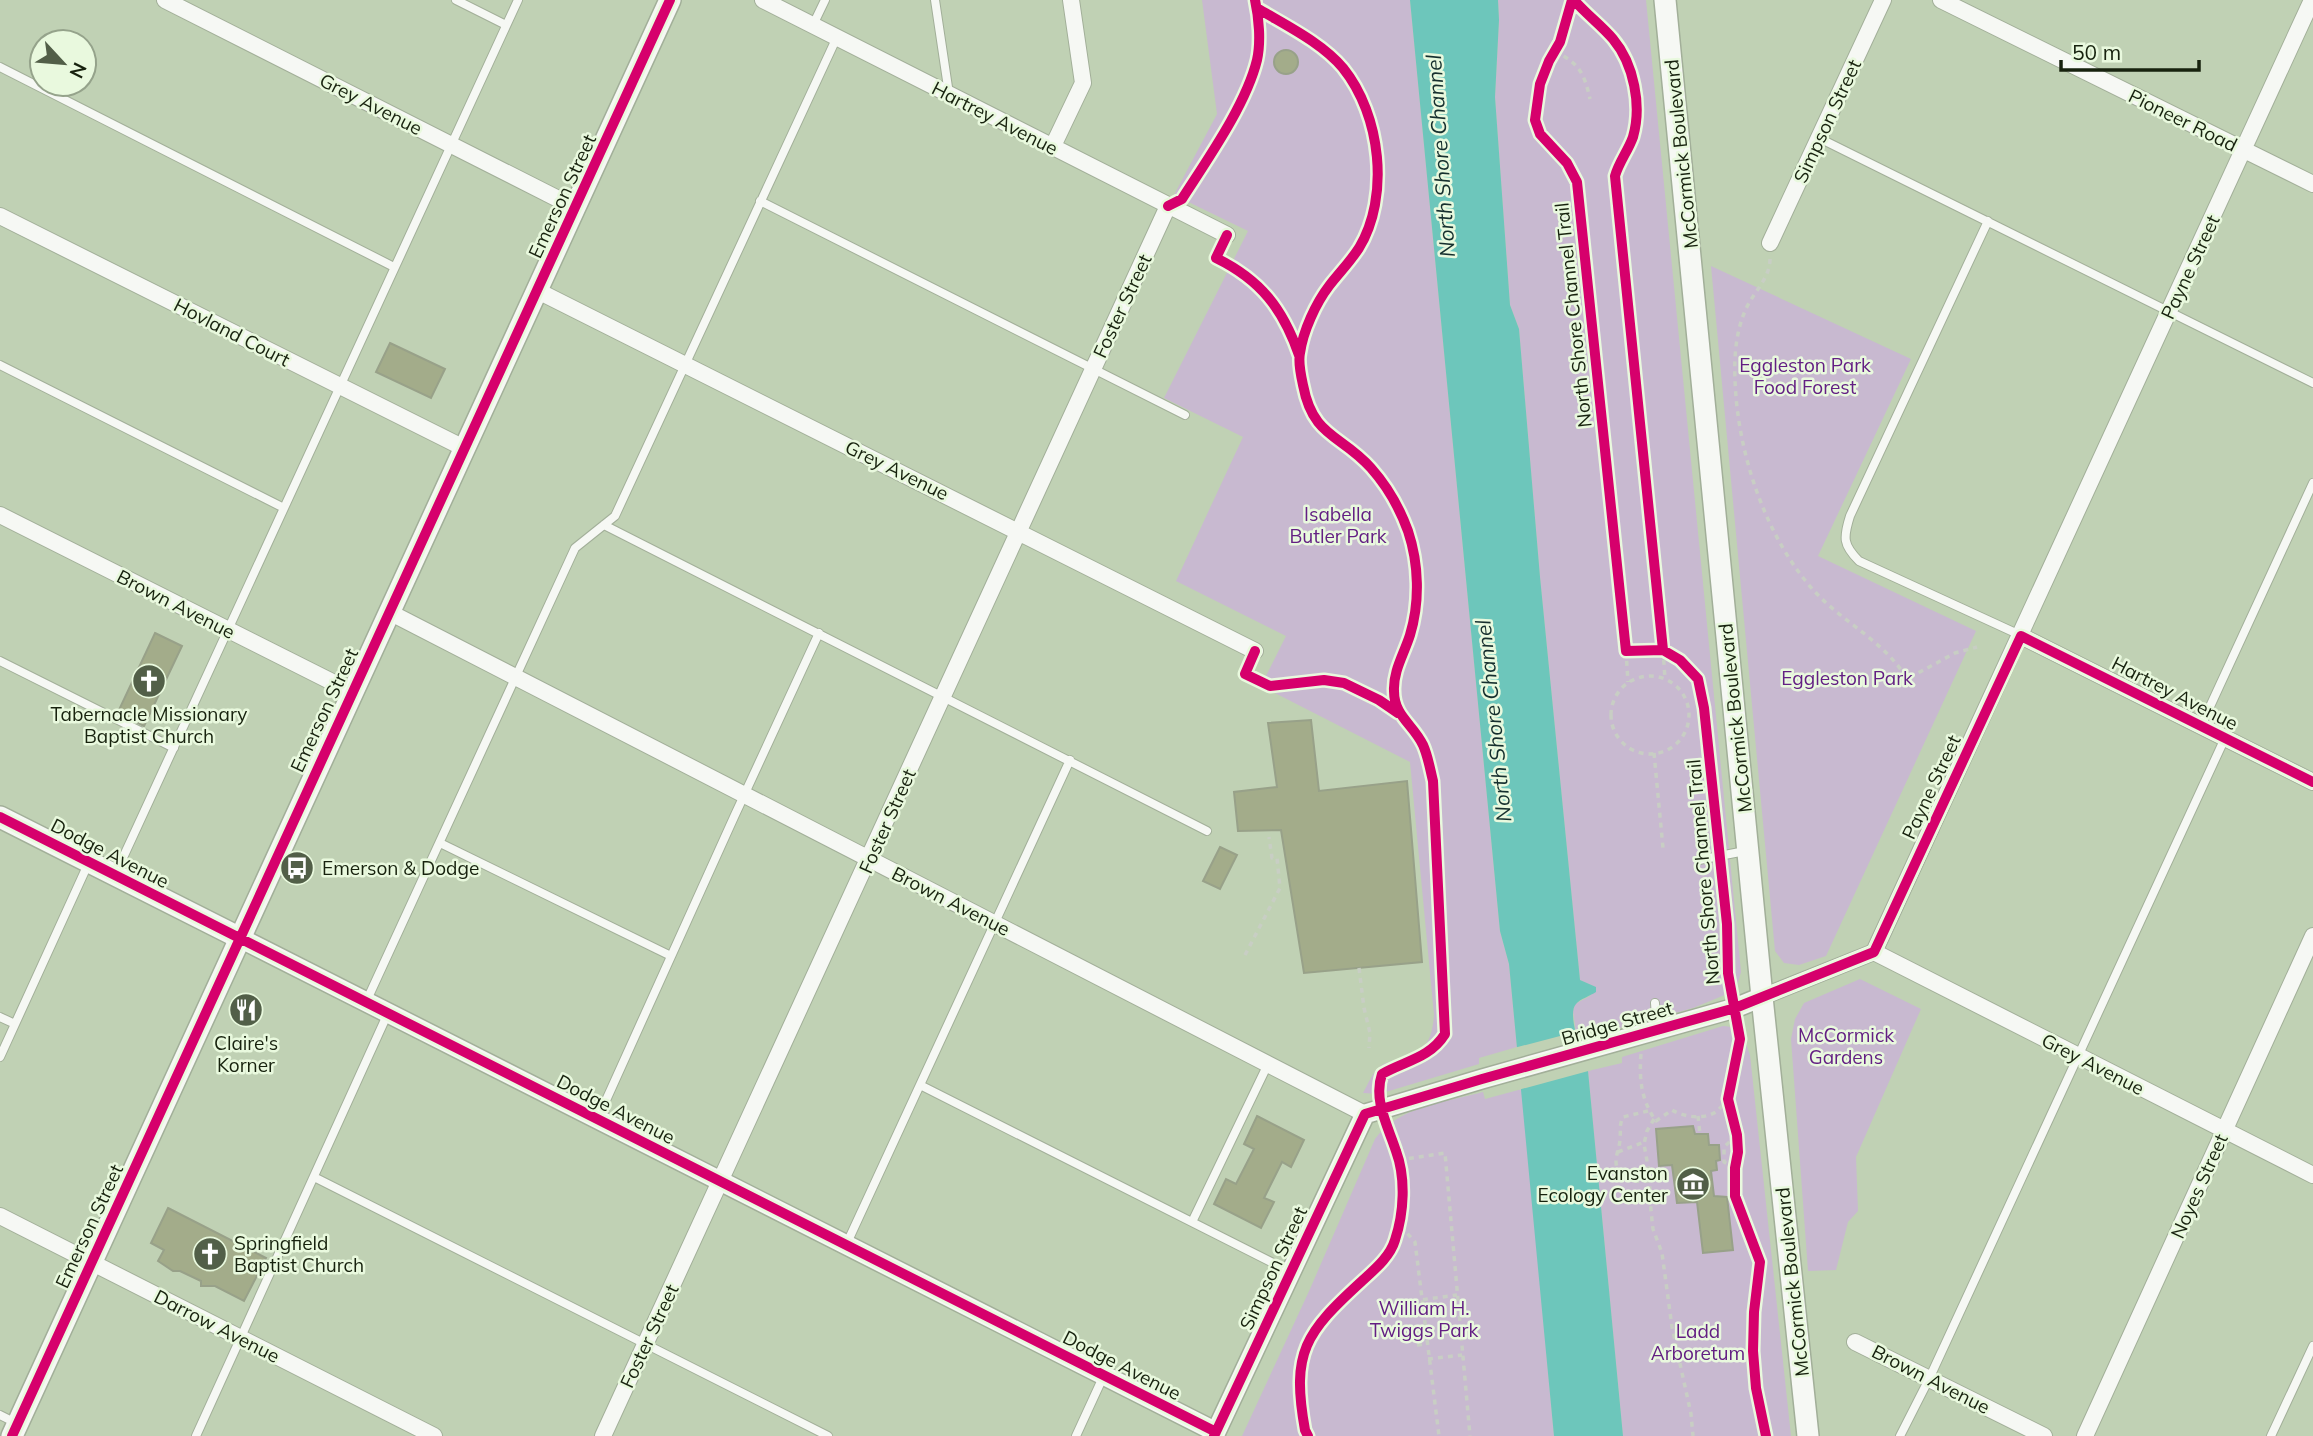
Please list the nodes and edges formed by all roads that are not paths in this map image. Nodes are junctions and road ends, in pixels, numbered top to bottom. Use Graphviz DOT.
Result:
graph roads {
  1 [pos="165,0"];
  2 [pos="456,0"];
  3 [pos="518,0"];
  4 [pos="670,0"];
  5 [pos="763,0"];
  6 [pos="825,0"];
  7 [pos="935,0"];
  8 [pos="1071,0"];
  9 [pos="1665,0"];
  10 [pos="1883,0"];
  11 [pos="1941,0"];
  12 [pos="2312,0"];
  13 [pos="506,25"];
  14 [pos="813,25"];
  15 [pos="837,37"];
  16 [pos="0,67"];
  17 [pos="949,95"];
  18 [pos="1819,138"];
  19 [pos="450,144"];
  20 [pos="1052,148"];
  21 [pos="2243,150"];
  22 [pos="2313,184"];
  23 [pos="761,201"];
  24 [pos="1168,206"];
  25 [pos="576,208"];
  26 [pos="0,216"];
  27 [pos="1987,221"];
  28 [pos="1227,235"];
  29 [pos="1770,243"];
  30 [pos="394,267"];
  31 [pos="538,291"];
  32 [pos="2169,311"];
  33 [pos="685,364"];
  34 [pos="0,365"];
  35 [pos="1094,369"];
  36 [pos="2313,383"];
  37 [pos="339,387"];
  38 [pos="1185,415"];
  39 [pos="464,448"];
  40 [pos="2313,483"];
  41 [pos="284,508"];
  42 [pos="0,515"];
  43 [pos="604,525"];
  44 [pos="1019,531"];
  45 [pos="389,612"];
  46 [pos="228,631"];
  47 [pos="819,634"];
  48 [pos="2021,636"];
  49 [pos="1255,651"];
  50 [pos="0,661"];
  51 [pos="516,677"];
  52 [pos="352,692"];
  53 [pos="943,696"];
  54 [pos="2201,726"];
  55 [pos="2225,738"];
  56 [pos="174,748"];
  57 [pos="1070,760"];
  58 [pos="2313,782"];
  59 [pos="744,794"];
  60 [pos="0,817"];
  61 [pos="1207,831"];
  62 [pos="440,843"];
  63 [pos="1748,850"];
  64 [pos="869,859"];
  65 [pos="1699,860"];
  66 [pos="89,862"];
  67 [pos="115,875"];
  68 [pos="994,924"];
  69 [pos="2313,936"];
  70 [pos="240,938"];
  71 [pos="1874,953"];
  72 [pos="671,956"];
  73 [pos="1762,997"];
  74 [pos="366,1002"];
  75 [pos="1655,1003"];
  76 [pos="388,1013"];
  77 [pos="0,1017"];
  78 [pos="15,1024"];
  79 [pos="1657,1030"];
  80 [pos="2078,1056"];
  81 [pos="0,1057"];
  82 [pos="1268,1065"];
  83 [pos="920,1084"];
  84 [pos="1365,1114"];
  85 [pos="598,1119"];
  86 [pos="2224,1130"];
  87 [pos="2313,1175"];
  88 [pos="314,1177"];
  89 [pos="721,1182"];
  90 [pos="0,1216"];
  91 [pos="1192,1222"];
  92 [pos="846,1245"];
  93 [pos="91,1262"];
  94 [pos="1291,1272"];
  95 [pos="241,1338"];
  96 [pos="1855,1342"];
  97 [pos="645,1344"];
  98 [pos="2313,1346"];
  99 [pos="1104,1376"];
  100 [pos="1929,1378"];
  101 [pos="10,1425"];
  102 [pos="1215,1434"];
  103 [pos="196,1436"];
  104 [pos="434,1436"];
  105 [pos="603,1436"];
  106 [pos="828,1436"];
  107 [pos="1076,1436"];
  108 [pos="1808,1436"];
  109 [pos="1900,1436"];
  110 [pos="2044,1436"];
  111 [pos="2085,1436"];
  112 [pos="2271,1436"];
  1 -- 19 [label="street, Grey Avenue"];
  2 -- 13 [label="lane"];
  3 -- 13 [label="lane"];
  4 -- 25 [label="main road, Emerson Street"];
  5 -- 14 [label="street, Hartrey Avenue"];
  6 -- 14 [label="lane"];
  7 -- 17 [label="lane"];
  8 -- 20 [label="street"];
  9 -- 63 [label="main road, McCormick Boulevard"];
  10 -- 18 [label="street, Simpson Street"];
  11 -- 21 [label="street, Pioneer Road"];
  12 -- 21 [label="street, Payne Street"];
  13 -- 19 [label="lane"];
  14 -- 15 [label="street, Hartrey Avenue"];
  15 -- 17 [label="street, Hartrey Avenue"];
  15 -- 23 [label="lane"];
  16 -- 30 [label="lane"];
  17 -- 20 [label="street, Hartrey Avenue"];
  18 -- 27 [label="lane"];
  18 -- 29 [label="street, Simpson Street"];
  19 -- 25 [label="street, Grey Avenue"];
  19 -- 30 [label="lane"];
  20 -- 24 [label="street, Hartrey Avenue"];
  21 -- 22 [label="street, Pioneer Road"];
  21 -- 32 [label="street, Payne Street"];
  23 -- 33 [label="lane"];
  23 -- 35 [label="lane"];
  24 -- 28 [label="street, Hartrey Avenue"];
  24 -- 35 [label="street, Foster Street"];
  25 -- 31 [label="main road, Emerson Street"];
  26 -- 37 [label="street, Hovland Court"];
  27 -- 32 [label="lane"];
  27 -- 48 [label="lane"];
  30 -- 37 [label="lane"];
  31 -- 33 [label="street, Grey Avenue"];
  31 -- 39 [label="main road, Emerson Street"];
  32 -- 36 [label="lane"];
  32 -- 48 [label="street, Payne Street"];
  33 -- 43 [label="lane"];
  33 -- 44 [label="street, Grey Avenue"];
  34 -- 41 [label="lane"];
  35 -- 38 [label="lane"];
  35 -- 44 [label="street, Foster Street"];
  37 -- 39 [label="street, Hovland Court"];
  37 -- 41 [label="lane"];
  39 -- 45 [label="main road, Emerson Street"];
  40 -- 54 [label="lane"];
  41 -- 46 [label="lane"];
  42 -- 46 [label="street, Brown Avenue"];
  43 -- 47 [label="lane"];
  43 -- 51 [label="lane"];
  44 -- 49 [label="street, Grey Avenue"];
  44 -- 53 [label="street, Foster Street"];
  45 -- 51 [label="street, Brown Avenue"];
  45 -- 52 [label="main road, Emerson Street"];
  46 -- 52 [label="street, Brown Avenue"];
  46 -- 56 [label="lane"];
  47 -- 53 [label="lane"];
  47 -- 59 [label="lane"];
  48 -- 54 [label="street, Hartrey Avenue"];
  48 -- 71 [label="street, Payne Street"];
  50 -- 56 [label="lane"];
  51 -- 59 [label="street, Brown Avenue"];
  51 -- 62 [label="lane"];
  52 -- 70 [label="main road, Emerson Street"];
  53 -- 57 [label="lane"];
  53 -- 64 [label="street, Foster Street"];
  54 -- 55 [label="street, Hartrey Avenue"];
  55 -- 58 [label="street, Hartrey Avenue"];
  55 -- 80 [label="lane"];
  56 -- 67 [label="lane"];
  57 -- 61 [label="lane"];
  57 -- 68 [label="lane"];
  59 -- 64 [label="street, Brown Avenue"];
  59 -- 72 [label="lane"];
  60 -- 66 [label="main road, Dodge Avenue"];
  62 -- 72 [label="lane"];
  62 -- 74 [label="lane"];
  63 -- 65 [label="lane"];
  63 -- 73 [label="main road, McCormick Boulevard"];
  64 -- 68 [label="street, Brown Avenue"];
  64 -- 89 [label="street, Foster Street"];
  66 -- 67 [label="main road, Dodge Avenue"];
  66 -- 78 [label="lane"];
  67 -- 70 [label="main road, Dodge Avenue"];
  68 -- 82 [label="street, Brown Avenue"];
  68 -- 83 [label="lane"];
  69 -- 86 [label="street, Noyes Street"];
  70 -- 74 [label="street, Dodge Avenue"];
  70 -- 93 [label="main road, Emerson Street"];
  71 -- 73 [label="street, Bridge Street"];
  71 -- 80 [label="street, Grey Avenue"];
  72 -- 85 [label="lane"];
  73 -- 79 [label="street, Bridge Street"];
  73 -- 108 [label="main road, McCormick Boulevard"];
  74 -- 76 [label="street, Dodge Avenue"];
  75 -- 79 [label="lane"];
  76 -- 85 [label="street, Dodge Avenue"];
  76 -- 88 [label="lane"];
  77 -- 78 [label="lane"];
  78 -- 81 [label="lane"];
  79 -- 84 [label="street, Bridge Street"];
  80 -- 86 [label="street, Grey Avenue"];
  80 -- 100 [label="lane"];
  82 -- 84 [label="street, Brown Avenue"];
  82 -- 91 [label="lane"];
  83 -- 91 [label="lane"];
  83 -- 92 [label="lane"];
  84 -- 94 [label="street, Simpson Street"];
  85 -- 89 [label="street, Dodge Avenue"];
  86 -- 87 [label="street, Grey Avenue"];
  86 -- 111 [label="street, Noyes Street"];
  88 -- 95 [label="lane"];
  88 -- 97 [label="lane"];
  89 -- 92 [label="street, Dodge Avenue"];
  89 -- 97 [label="street, Foster Street"];
  90 -- 93 [label="street, Darrow Avenue"];
  91 -- 94 [label="lane"];
  92 -- 99 [label="street, Dodge Avenue"];
  93 -- 95 [label="street, Darrow Avenue"];
  93 -- 101 [label="main road, Emerson Street"];
  94 -- 102 [label="street, Simpson Street"];
  95 -- 103 [label="lane"];
  95 -- 104 [label="street, Darrow Avenue"];
  96 -- 100 [label="street, Brown Avenue"];
  97 -- 105 [label="street, Foster Street"];
  97 -- 106 [label="lane"];
  98 -- 112 [label="lane"];
  99 -- 102 [label="street, Dodge Avenue"];
  99 -- 107 [label="lane"];
  100 -- 109 [label="lane"];
  100 -- 110 [label="street, Brown Avenue"];
}
